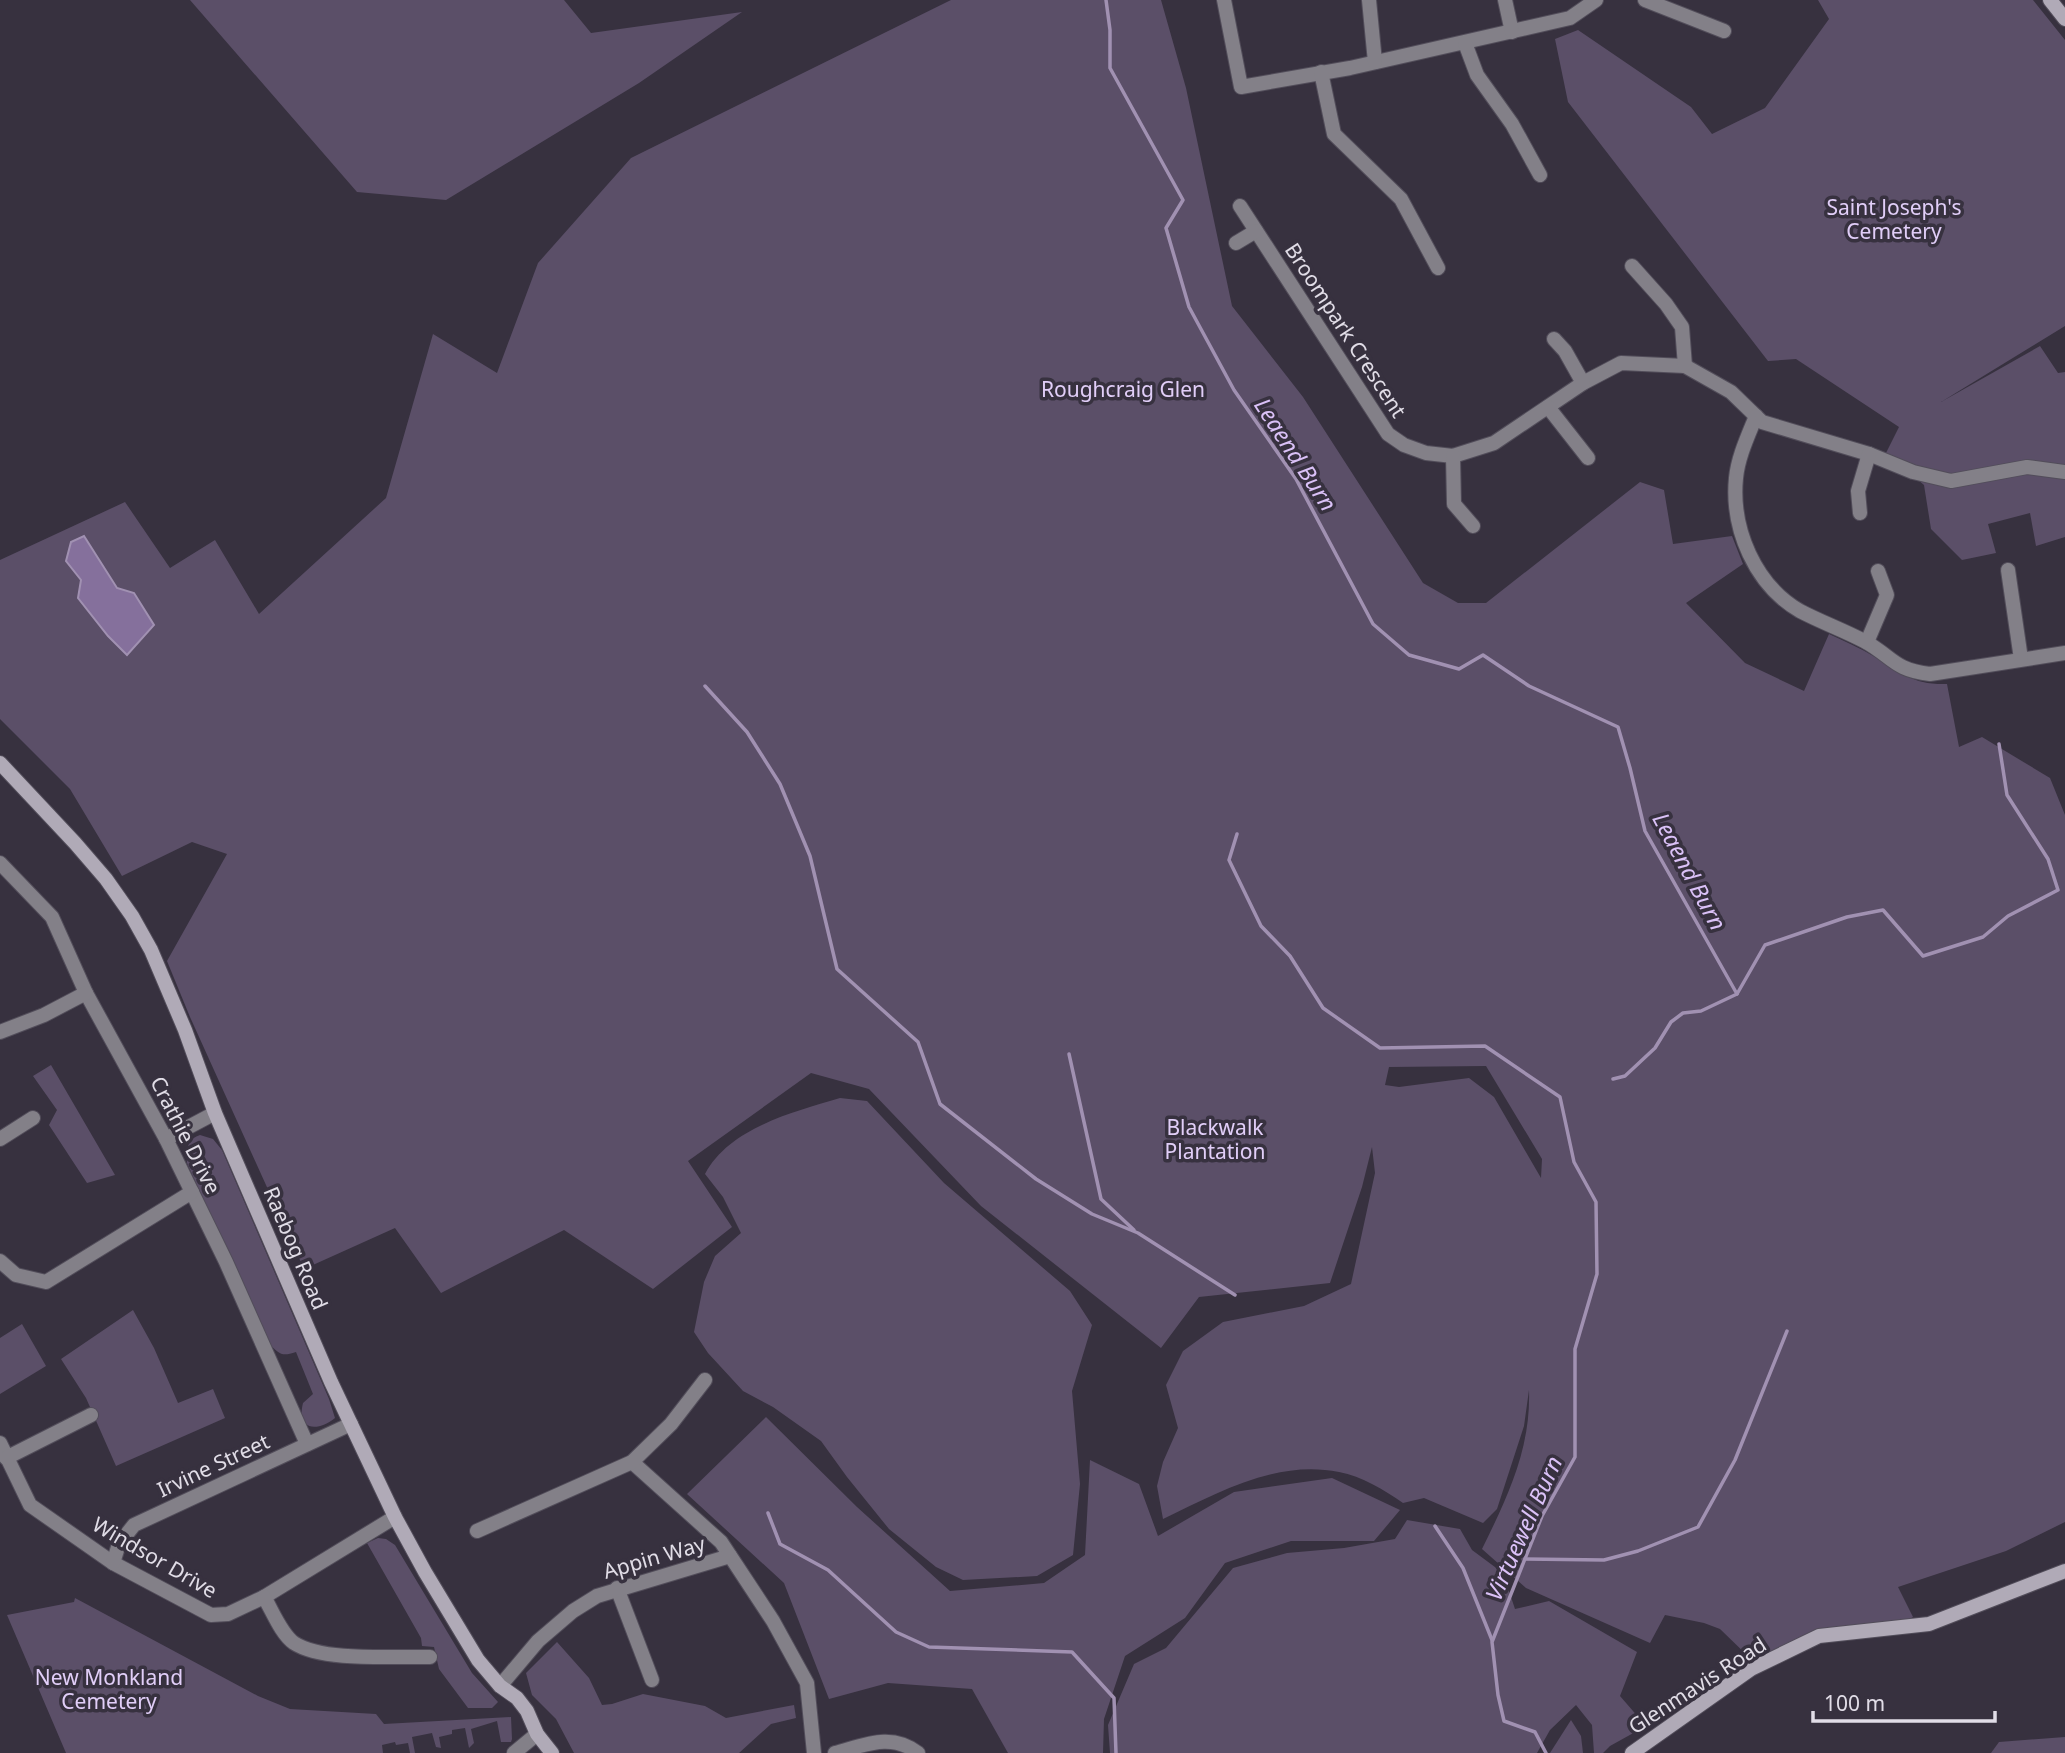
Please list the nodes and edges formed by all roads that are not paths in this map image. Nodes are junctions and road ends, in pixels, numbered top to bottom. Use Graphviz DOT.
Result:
graph roads {
  1 [pos="1224,0"];
  2 [pos="1369,0"];
  3 [pos="1505,0"];
  4 [pos="1596,0"];
  5 [pos="1645,0"];
  6 [pos="2050,0"];
  7 [pos="2065,19"];
  8 [pos="1724,31"];
  9 [pos="1512,32"];
  10 [pos="1465,43"];
  11 [pos="1375,62"];
  12 [pos="1321,72"];
  13 [pos="1540,175"];
  14 [pos="1240,206"];
  15 [pos="1256,231"];
  16 [pos="1236,243"];
  17 [pos="1632,265"];
  18 [pos="1438,268"];
  19 [pos="1554,339"];
  20 [pos="1685,366"];
  21 [pos="1583,383"];
  22 [pos="1548,407"];
  23 [pos="1756,416"];
  24 [pos="1870,454"];
  25 [pos="1453,456"];
  26 [pos="1588,458"];
  27 [pos="2065,471"];
  28 [pos="1860,513"];
  29 [pos="1473,526"];
  30 [pos="2008,570"];
  31 [pos="1878,571"];
  32 [pos="1867,642"];
  33 [pos="2065,653"];
  34 [pos="2021,659"];
  35 [pos="0,763"];
  36 [pos="0,863"];
  37 [pos="86,993"];
  38 [pos="0,1032"];
  39 [pos="215,1113"];
  40 [pos="33,1118"];
  41 [pos="0,1139"];
  42 [pos="166,1139"];
  43 [pos="192,1192"];
  44 [pos="0,1261"];
  45 [pos="705,1380"];
  46 [pos="92,1415"];
  47 [pos="351,1424"];
  48 [pos="0,1443"];
  49 [pos="306,1444"];
  50 [pos="6,1458"];
  51 [pos="632,1462"];
  52 [pos="395,1517"];
  53 [pos="477,1531"];
  54 [pos="730,1556"];
  55 [pos="113,1563"];
  56 [pos="2065,1571"];
  57 [pos="617,1588"];
  58 [pos="264,1597"];
  59 [pos="430,1657"];
  60 [pos="652,1679"];
  61 [pos="499,1686"];
  62 [pos="537,1734"];
  63 [pos="514,1753"];
  64 [pos="552,1753"];
  65 [pos="814,1753"];
  66 [pos="835,1753"];
  67 [pos="918,1753"];
  68 [pos="1632,1753"];
  1 -- 12 [label="street"];
  2 -- 11 [label="street"];
  3 -- 9 [label="street"];
  4 -- 9 [label="street"];
  5 -- 8 [label="street"];
  6 -- 7 [label="main road"];
  9 -- 10 [label="street"];
  10 -- 11 [label="street"];
  10 -- 13 [label="street"];
  11 -- 12 [label="street"];
  12 -- 18 [label="street"];
  14 -- 15 [label="street, Broompark Crescent"];
  15 -- 16 [label="street"];
  15 -- 25 [label="street, Broompark Crescent"];
  17 -- 20 [label="street"];
  19 -- 21 [label="street"];
  20 -- 21 [label="street, Broompark Crescent"];
  20 -- 23 [label="street, Broompark Crescent"];
  21 -- 22 [label="street, Broompark Crescent"];
  22 -- 25 [label="street, Broompark Crescent"];
  22 -- 26 [label="street"];
  23 -- 24 [label="street, Broompark Crescent"];
  23 -- 32 [label="street"];
  24 -- 27 [label="street, Broompark Crescent"];
  24 -- 28 [label="street"];
  25 -- 29 [label="street"];
  30 -- 34 [label="street"];
  31 -- 32 [label="street"];
  32 -- 34 [label="street"];
  33 -- 34 [label="street"];
  35 -- 39 [label="main road, Raebog Road"];
  36 -- 37 [label="street, Crathie Drive"];
  37 -- 38 [label="street"];
  37 -- 42 [label="street, Crathie Drive"];
  39 -- 42 [label="street"];
  39 -- 47 [label="main road, Raebog Road"];
  40 -- 41 [label="street"];
  42 -- 43 [label="street, Crathie Drive"];
  43 -- 44 [label="street"];
  43 -- 49 [label="street, Crathie Drive"];
  45 -- 51 [label="street"];
  46 -- 50 [label="street"];
  47 -- 49 [label="street, Irvine Street"];
  47 -- 52 [label="main road, Raebog Road"];
  48 -- 50 [label="street, Windsor Drive"];
  49 -- 55 [label="street, Irvine Street"];
  50 -- 55 [label="street, Windsor Drive"];
  51 -- 53 [label="street"];
  51 -- 54 [label="street"];
  52 -- 58 [label="street, Windsor Drive"];
  52 -- 61 [label="main road, Raebog Road"];
  54 -- 57 [label="street, Appin Way"];
  54 -- 65 [label="street"];
  55 -- 58 [label="street, Windsor Drive"];
  56 -- 68 [label="main road, Glenmavis Road"];
  57 -- 60 [label="street"];
  57 -- 61 [label="street, Appin Way"];
  58 -- 59 [label="street"];
  61 -- 62 [label="main road, Raebog Road"];
  62 -- 63 [label="street"];
  62 -- 64 [label="main road, Raebog Road"];
  66 -- 67 [label="street"];
}
